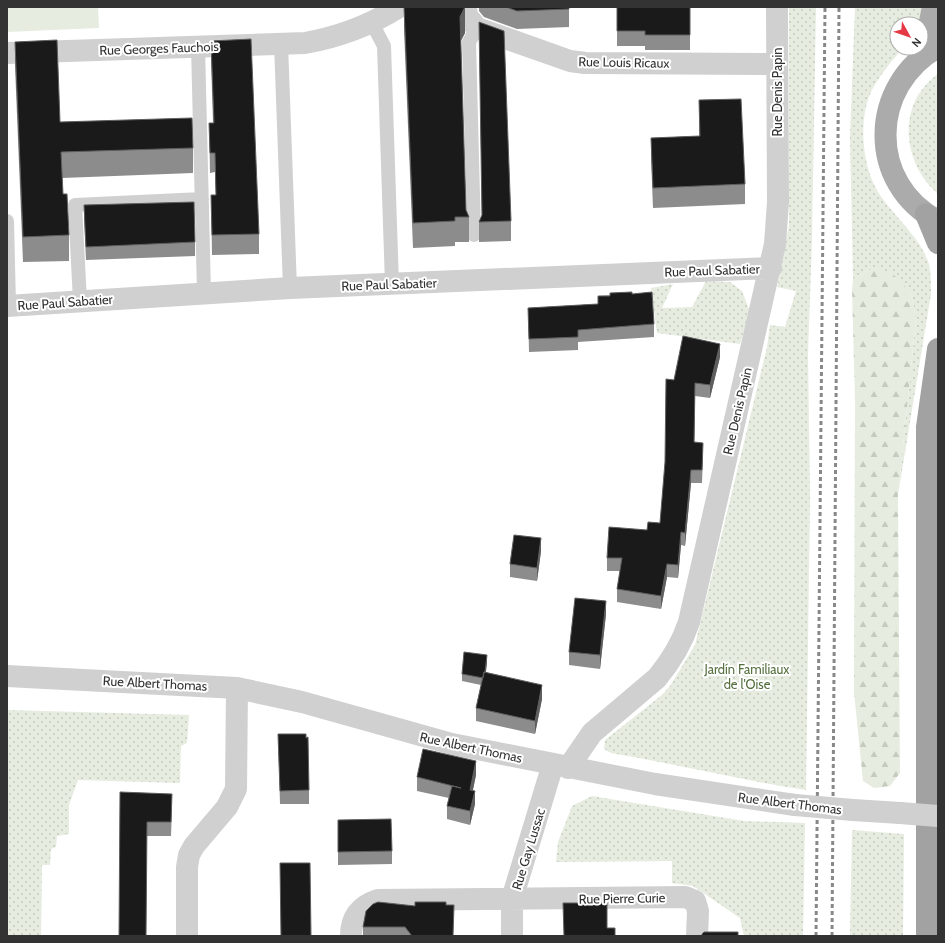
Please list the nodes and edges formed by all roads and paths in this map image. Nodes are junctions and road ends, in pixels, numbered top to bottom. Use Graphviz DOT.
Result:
graph roads {
  1 [pos="399,7"];
  2 [pos="466,7"];
  3 [pos="777,7"];
  4 [pos="933,7"];
  5 [pos="372,23"];
  6 [pos="929,26"];
  7 [pos="477,28"];
  8 [pos="280,44"];
  9 [pos="198,46"];
  10 [pos="938,47"];
  11 [pos="7,53"];
  12 [pos="917,56"];
  13 [pos="777,64"];
  14 [pos="911,68"];
  15 [pos="202,199"];
  16 [pos="932,217"];
  17 [pos="7,221"];
  18 [pos="474,235"];
  19 [pos="938,243"];
  20 [pos="771,268"];
  21 [pos="392,284"];
  22 [pos="290,288"];
  23 [pos="204,293"];
  24 [pos="80,301"];
  25 [pos="8,305"];
  26 [pos="938,349"];
  27 [pos="7,676"];
  28 [pos="237,688"];
  29 [pos="561,766"];
  30 [pos="938,816"];
  31 [pos="512,899"];
  32 [pos="186,936"];
  33 [pos="351,936"];
  34 [pos="512,936"];
  35 [pos="697,936"];
  36 [pos="927,936"];
  1 -- 5 [label="street, Rue Georges Fauchois"];
  2 -- 7 [label="street"];
  3 -- 13 [label="street, Rue Denis Papin"];
  4 -- 6 [label="main road"];
  5 -- 8 [label="street, Rue Georges Fauchois"];
  5 -- 21 [label="lane"];
  7 -- 13 [label="street, Rue Louis Ricaux"];
  7 -- 18 [label="lane"];
  8 -- 9 [label="street, Rue Georges Fauchois"];
  8 -- 22 [label="lane"];
  9 -- 11 [label="street, Rue Georges Fauchois"];
  9 -- 15 [label="lane"];
  10 -- 14 [label="main road"];
  12 -- 14 [label="main road"];
  13 -- 20 [label="street, Rue Denis Papin"];
  14 -- 16 [label="main road"];
  15 -- 23 [label="lane"];
  15 -- 24 [label="lane"];
  16 -- 19 [label="highway"];
  17 -- 25 [label="lane"];
  20 -- 21 [label="street, Rue Paul Sabatier"];
  20 -- 29 [label="street, Rue Denis Papin"];
  21 -- 22 [label="street, Rue Paul Sabatier"];
  22 -- 23 [label="street, Rue Paul Sabatier"];
  23 -- 24 [label="street, Rue Paul Sabatier"];
  24 -- 25 [label="street, Rue Paul Sabatier"];
  26 -- 36 [label="highway"];
  27 -- 28 [label="street, Rue Albert Thomas"];
  28 -- 29 [label="street, Rue Albert Thomas"];
  28 -- 32 [label="street"];
  29 -- 30 [label="street, Rue Albert Thomas, bridge"];
  29 -- 31 [label="street, Rue Gay Lussac"];
  31 -- 33 [label="street, Rue Pierre Curie"];
  31 -- 34 [label="street, Rue Gay Lussac"];
  31 -- 35 [label="street, Rue Pierre Curie"];
}
